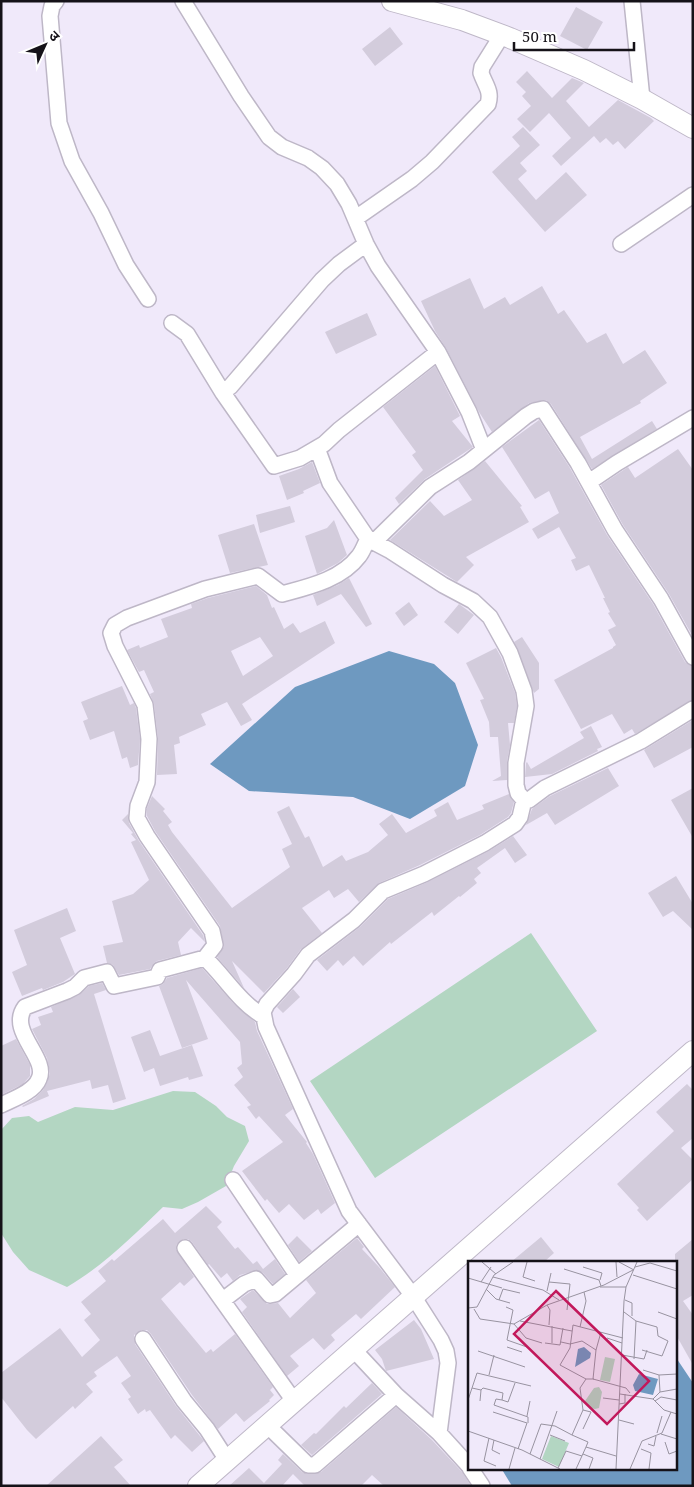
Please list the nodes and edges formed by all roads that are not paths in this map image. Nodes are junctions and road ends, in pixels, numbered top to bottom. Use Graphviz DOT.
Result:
graph roads {
  1 [pos="56,1"];
  2 [pos="183,1"];
  3 [pos="392,1"];
  4 [pos="632,1"];
  5 [pos="502,34"];
  6 [pos="642,99"];
  7 [pos="693,128"];
  8 [pos="693,195"];
  9 [pos="356,218"];
  10 [pos="366,244"];
  11 [pos="622,244"];
  12 [pos="148,298"];
  13 [pos="172,323"];
  14 [pos="438,352"];
  15 [pos="230,387"];
  16 [pos="693,418"];
  17 [pos="317,448"];
  18 [pos="484,450"];
  19 [pos="589,482"];
  20 [pos="368,539"];
  21 [pos="693,657"];
  22 [pos="693,709"];
  23 [pos="524,800"];
  24 [pos="205,958"];
  25 [pos="263,1016"];
  26 [pos="690,1060"];
  27 [pos="1,1105"];
  28 [pos="232,1180"];
  29 [pos="359,1224"];
  30 [pos="185,1248"];
  31 [pos="297,1275"];
  32 [pos="413,1296"];
  33 [pos="223,1300"];
  34 [pos="143,1339"];
  35 [pos="353,1349"];
  36 [pos="396,1394"];
  37 [pos="294,1401"];
  38 [pos="267,1425"];
  39 [pos="439,1433"];
  40 [pos="227,1460"];
  41 [pos="468,1465"];
  42 [pos="472,1470"];
  43 [pos="198,1486"];
  44 [pos="482,1486"];
  1 -- 12 [label="street"];
  2 -- 9 [label="street"];
  3 -- 5 [label="main road"];
  4 -- 6 [label="street"];
  5 -- 6 [label="main road"];
  5 -- 9 [label="street"];
  6 -- 7 [label="main road"];
  8 -- 11 [label="street"];
  9 -- 10 [label="street"];
  10 -- 14 [label="street"];
  10 -- 15 [label="street"];
  13 -- 17 [label="street"];
  14 -- 17 [label="street"];
  14 -- 18 [label="street"];
  16 -- 19 [label="street"];
  17 -- 20 [label="street"];
  18 -- 19 [label="street"];
  18 -- 20 [label="street"];
  19 -- 21 [label="street"];
  20 -- 23 [label="street"];
  20 -- 24 [label="street"];
  22 -- 23 [label="street"];
  23 -- 25 [label="street"];
  24 -- 25 [label="street"];
  24 -- 27 [label="street"];
  25 -- 29 [label="street"];
  26 -- 32 [label="main road"];
  28 -- 31 [label="street"];
  29 -- 31 [label="street"];
  29 -- 32 [label="street"];
  30 -- 33 [label="street"];
  31 -- 33 [label="street"];
  32 -- 35 [label="main road"];
  32 -- 39 [label="street"];
  33 -- 37 [label="street"];
  34 -- 40 [label="street"];
  35 -- 36 [label="street"];
  35 -- 37 [label="main road"];
  36 -- 38 [label="street"];
  36 -- 39 [label="street"];
  37 -- 38 [label="main road"];
  38 -- 40 [label="main road"];
  39 -- 41 [label="street"];
  40 -- 43 [label="main road"];
  42 -- 44 [label="street"];
}
